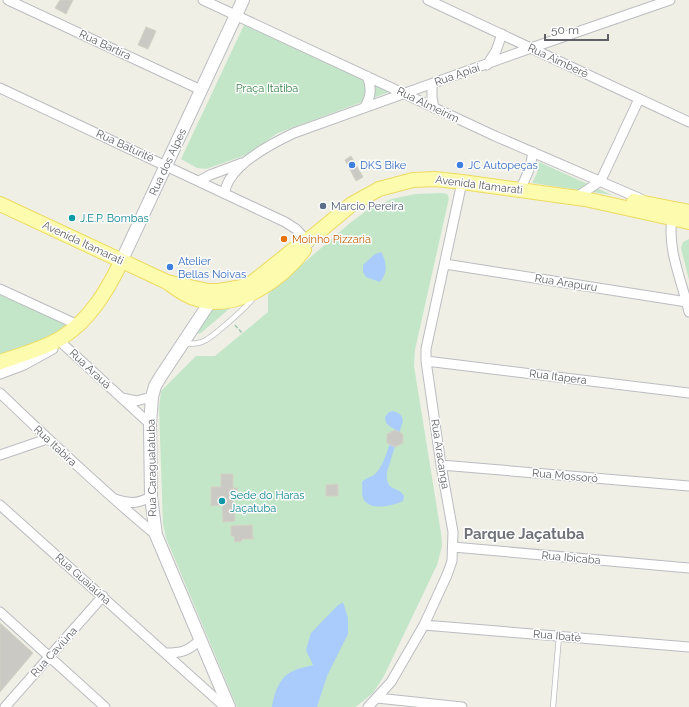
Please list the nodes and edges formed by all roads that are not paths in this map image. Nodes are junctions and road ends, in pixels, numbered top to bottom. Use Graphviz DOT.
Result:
graph roads {
  1 [pos="8,0"];
  2 [pos="203,0"];
  3 [pos="243,0"];
  4 [pos="428,0"];
  5 [pos="670,0"];
  6 [pos="236,15"];
  7 [pos="502,34"];
  8 [pos="531,48"];
  9 [pos="487,64"];
  10 [pos="367,76"];
  11 [pos="432,84"];
  12 [pos="0,88"];
  13 [pos="201,90"];
  14 [pos="405,93"];
  15 [pos="639,98"];
  16 [pos="365,107"];
  17 [pos="434,108"];
  18 [pos="689,122"];
  19 [pos="533,152"];
  20 [pos="249,160"];
  21 [pos="166,166"];
  22 [pos="199,181"];
  23 [pos="462,182"];
  24 [pos="599,182"];
  25 [pos="519,190"];
  26 [pos="224,194"];
  27 [pos="580,199"];
  28 [pos="0,204"];
  29 [pos="655,204"];
  30 [pos="689,212"];
  31 [pos="689,215"];
  32 [pos="672,219"];
  33 [pos="689,222"];
  34 [pos="311,239"];
  35 [pos="121,262"];
  36 [pos="445,264"];
  37 [pos="167,282"];
  38 [pos="242,287"];
  39 [pos="0,289"];
  40 [pos="259,290"];
  41 [pos="210,302"];
  42 [pos="687,302"];
  43 [pos="689,312"];
  44 [pos="78,325"];
  45 [pos="61,341"];
  46 [pos="182,345"];
  47 [pos="426,361"];
  48 [pos="0,362"];
  49 [pos="0,374"];
  50 [pos="0,393"];
  51 [pos="689,393"];
  52 [pos="152,397"];
  53 [pos="121,398"];
  54 [pos="150,424"];
  55 [pos="47,439"];
  56 [pos="0,455"];
  57 [pos="441,465"];
  58 [pos="689,486"];
  59 [pos="110,497"];
  60 [pos="151,497"];
  61 [pos="0,505"];
  62 [pos="156,536"];
  63 [pos="453,547"];
  64 [pos="689,568"];
  65 [pos="102,596"];
  66 [pos="0,612"];
  67 [pos="424,624"];
  68 [pos="559,636"];
  69 [pos="200,640"];
  70 [pos="689,647"];
  71 [pos="166,653"];
  72 [pos="50,656"];
  73 [pos="377,698"];
  74 [pos="4,707"];
  75 [pos="105,707"];
  76 [pos="225,707"];
  77 [pos="229,707"];
  78 [pos="368,707"];
  79 [pos="462,707"];
  80 [pos="553,707"];
  1 -- 13 [label="street, Rua Bartira"];
  2 -- 6 [label="street, Rua Almeirim"];
  3 -- 6 [label="street, Rua dos Alpes"];
  4 -- 7 [label="street, Rua Aimberê"];
  5 -- 8 [label="street, Rua Apiaí"];
  6 -- 10 [label="street, Rua Almeirim"];
  6 -- 13 [label="street, Rua dos Alpes"];
  7 -- 8 [label="street, Rua Aimberê"];
  7 -- 9 [label="street"];
  8 -- 9 [label="street, Rua Apiaí"];
  8 -- 15 [label="street, Rua Aimberê"];
  9 -- 11 [label="street, Rua Apiaí"];
  10 -- 14 [label="street, Rua Almeirim"];
  10 -- 16 [label="street"];
  11 -- 14 [label="street, Rua Apiaí"];
  11 -- 17 [label="street"];
  12 -- 21 [label="street, Rua Baturité"];
  13 -- 21 [label="street, Rua dos Alpes"];
  14 -- 16 [label="street, Rua Apiaí"];
  14 -- 17 [label="street, Rua Almeirim"];
  15 -- 18 [label="street, Rua Aimberê"];
  15 -- 24 [label="street"];
  16 -- 20 [label="street, Rua Apiaí"];
  17 -- 19 [label="street, Rua Almeirim"];
  19 -- 24 [label="street, Rua Almeirim"];
  19 -- 25 [label="street"];
  20 -- 22 [label="street, Rua Apiaí"];
  20 -- 26 [label="street, Rua Apiaí"];
  21 -- 22 [label="street, Rua Baturité"];
  21 -- 35 [label="street, Rua dos Alpes"];
  22 -- 26 [label="street, Rua Baturité"];
  23 -- 25 [label="main road, Avenida Itamarati"];
  23 -- 34 [label="main road, Avenida Itamarati"];
  23 -- 36 [label="street, Rua Aracanga"];
  24 -- 27 [label="street"];
  24 -- 29 [label="street, Rua Almeirim"];
  25 -- 27 [label="main road, Avenida Itamarati"];
  26 -- 34 [label="street, Rua Baturité"];
  27 -- 29 [label="main road, Avenida Itamarati"];
  27 -- 32 [label="main road, Avenida Itamarati"];
  28 -- 35 [label="main road, Avenida Itamarati"];
  29 -- 30 [label="main road, Avenida Itamarati"];
  31 -- 32 [label="main road"];
  32 -- 33 [label="main road, Avenida Itamarati"];
  32 -- 42 [label="street"];
  34 -- 38 [label="main road, Avenida Itamarati"];
  34 -- 40 [label="main road, Avenida Itamarati"];
  35 -- 37 [label="main road, Avenida Itamarati"];
  35 -- 44 [label="main road, Rua dos Alpes"];
  36 -- 42 [label="street, Rua Arapuru"];
  36 -- 47 [label="street, Rua Aracanga"];
  37 -- 38 [label="main road, Avenida Itamarati"];
  37 -- 41 [label="main road, Avenida Itamarati"];
  38 -- 41 [label="main road"];
  39 -- 44 [label="street"];
  40 -- 41 [label="main road, Avenida Itamarati"];
  40 -- 46 [label="lane"];
  41 -- 46 [label="street, Rua Caraguatatuba"];
  42 -- 43 [label="street"];
  44 -- 45 [label="main road, Rua dos Alpes"];
  45 -- 48 [label="main road, Rua dos Alpes"];
  45 -- 49 [label="street, Rua dos Alpes"];
  45 -- 53 [label="street, Rua Arauá"];
  46 -- 52 [label="street, Rua Caraguatatuba"];
  47 -- 51 [label="street, Rua Itapera"];
  47 -- 57 [label="street, Rua Aracanga"];
  50 -- 55 [label="street, Rua Itabira"];
  52 -- 53 [label="street, Rua Arauá"];
  52 -- 54 [label="street, Rua Caraguatatuba"];
  53 -- 54 [label="street, Rua Arauá"];
  54 -- 60 [label="street, Rua Caraguatatuba"];
  55 -- 56 [label="street"];
  55 -- 59 [label="street, Rua Itabira"];
  57 -- 58 [label="street, Rua Mossoró"];
  57 -- 63 [label="street, Rua Aracanga"];
  59 -- 60 [label="street, Rua Itabira"];
  59 -- 62 [label="street, Rua Itabira"];
  60 -- 62 [label="street, Rua Caraguatatuba"];
  61 -- 65 [label="street, Rua Guaiaúna"];
  62 -- 69 [label="street, Rua Caraguatatuba"];
  63 -- 64 [label="street, Rua Ibicaba"];
  63 -- 67 [label="street, Rua Aracanga"];
  65 -- 71 [label="street, Rua Guaiaúna"];
  65 -- 72 [label="street, Rua Caviúna"];
  66 -- 72 [label="street"];
  67 -- 68 [label="street, Rua Ibaté"];
  67 -- 73 [label="street, Rua Aracanga"];
  68 -- 70 [label="street, Rua Ibaté"];
  68 -- 80 [label="lane"];
  69 -- 71 [label="street"];
  69 -- 77 [label="street, Rua Caraguatatuba"];
  71 -- 76 [label="street, Rua Guaiaúna"];
  72 -- 74 [label="street, Rua Caviúna"];
  72 -- 75 [label="street"];
  73 -- 78 [label="street, Rua Aracanga"];
  73 -- 79 [label="street"];
}
